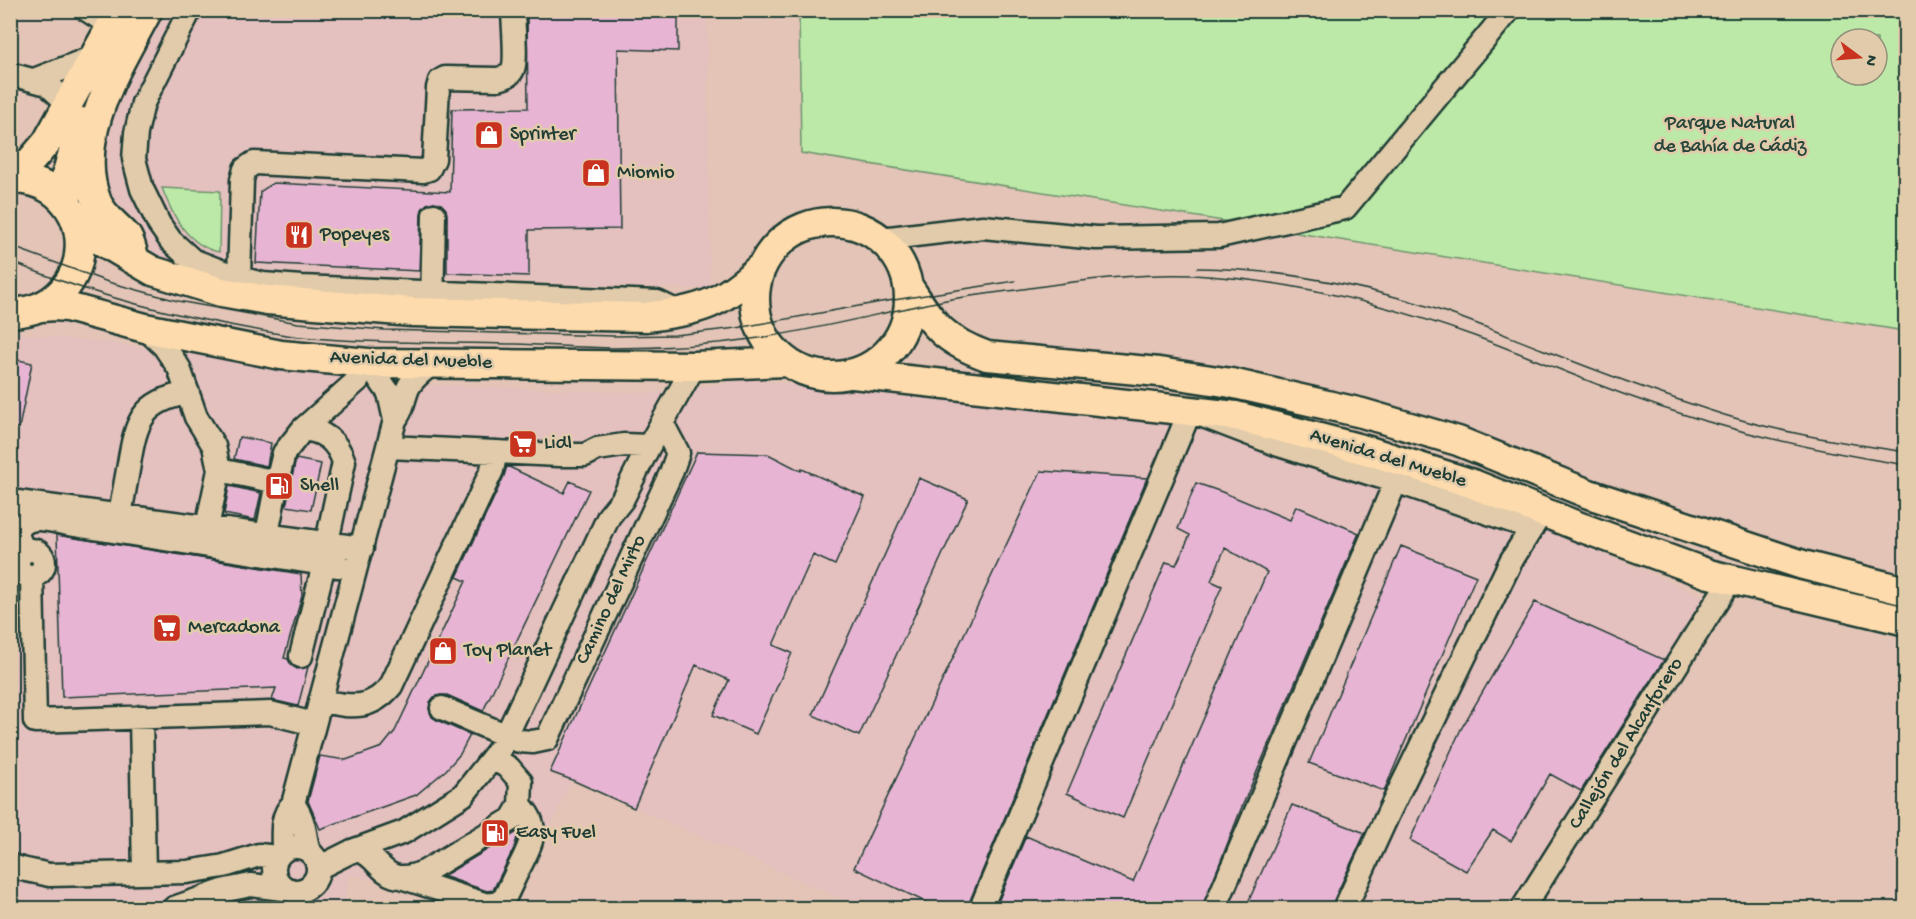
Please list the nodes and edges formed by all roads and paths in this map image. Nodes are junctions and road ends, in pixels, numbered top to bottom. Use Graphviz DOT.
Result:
graph roads {
  1 [pos="136,10"];
  2 [pos="148,10"];
  3 [pos="190,10"];
  4 [pos="513,10"];
  5 [pos="1509,10"];
  6 [pos="100,14"];
  7 [pos="96,56"];
  8 [pos="10,74"];
  9 [pos="34,80"];
  10 [pos="69,104"];
  11 [pos="10,177"];
  12 [pos="71,211"];
  13 [pos="434,215"];
  14 [pos="881,239"];
  15 [pos="135,261"];
  16 [pos="762,266"];
  17 [pos="239,278"];
  18 [pos="908,286"];
  19 [pos="432,303"];
  20 [pos="41,307"];
  21 [pos="11,313"];
  22 [pos="145,328"];
  23 [pos="786,362"];
  24 [pos="368,363"];
  25 [pos="433,363"];
  26 [pos="694,366"];
  27 [pos="853,374"];
  28 [pos="188,393"];
  29 [pos="1190,411"];
  30 [pos="395,420"];
  31 [pos="662,423"];
  32 [pos="303,429"];
  33 [pos="649,446"];
  34 [pos="388,447"];
  35 [pos="495,452"];
  36 [pos="219,470"];
  37 [pos="1400,472"];
  38 [pos="277,482"];
  39 [pos="10,501"];
  40 [pos="120,515"];
  41 [pos="1538,520"];
  42 [pos="207,527"];
  43 [pos="267,534"];
  44 [pos="18,541"];
  45 [pos="326,553"];
  46 [pos="359,558"];
  47 [pos="1731,579"];
  48 [pos="1905,591"];
  49 [pos="1905,621"];
  50 [pos="301,656"];
  51 [pos="320,701"];
  52 [pos="442,708"];
  53 [pos="141,717"];
  54 [pos="314,724"];
  55 [pos="506,736"];
  56 [pos="493,758"];
  57 [pos="293,804"];
  58 [pos="520,805"];
  59 [pos="352,851"];
  60 [pos="280,853"];
  61 [pos="313,859"];
  62 [pos="10,866"];
  63 [pos="187,872"];
  64 [pos="144,873"];
  65 [pos="49,875"];
  66 [pos="404,878"];
  67 [pos="10,883"];
  68 [pos="251,885"];
  69 [pos="292,891"];
  70 [pos="174,909"];
  71 [pos="981,909"];
  72 [pos="1215,909"];
  73 [pos="1345,909"];
  74 [pos="1523,909"];
  1 -- 12 [label="main road"];
  2 -- 15 [label="main road"];
  3 -- 17 [label="street"];
  4 -- 17 [label="street"];
  5 -- 14 [label="street"];
  6 -- 7 [label="main road"];
  7 -- 9 [label="street"];
  7 -- 10 [label="main road"];
  8 -- 9 [label="street"];
  9 -- 10 [label="street"];
  10 -- 11 [label="main road"];
  11 -- 12 [label="main road"];
  12 -- 15 [label="main road"];
  12 -- 20 [label="main road"];
  13 -- 19 [label="street"];
  14 -- 16 [label="main road"];
  14 -- 18 [label="main road"];
  15 -- 19 [label="main road"];
  16 -- 19 [label="main road"];
  16 -- 23 [label="main road"];
  17 -- 19 [label="street"];
  18 -- 27 [label="main road"];
  18 -- 48 [label="main road, Avenida del Mueble"];
  20 -- 21 [label="main road"];
  20 -- 22 [label="main road, Avenida del Mueble"];
  22 -- 24 [label="main road, Avenida del Mueble"];
  22 -- 28 [label="street"];
  23 -- 26 [label="main road, Avenida del Mueble"];
  23 -- 27 [label="main road"];
  24 -- 25 [label="main road, Avenida del Mueble"];
  24 -- 30 [label="street"];
  24 -- 32 [label="street"];
  25 -- 26 [label="main road, Avenida del Mueble"];
  25 -- 30 [label="street"];
  26 -- 31 [label="street"];
  27 -- 29 [label="main road, Avenida del Mueble"];
  28 -- 36 [label="street"];
  28 -- 40 [label="street"];
  29 -- 37 [label="main road, Avenida del Mueble"];
  29 -- 71 [label="street"];
  30 -- 34 [label="street"];
  31 -- 33 [label="street"];
  31 -- 55 [label="street, Camino del Mirto"];
  32 -- 38 [label="street"];
  32 -- 45 [label="street"];
  33 -- 35 [label="street"];
  33 -- 55 [label="street"];
  34 -- 35 [label="street"];
  34 -- 46 [label="street"];
  35 -- 51 [label="street"];
  36 -- 38 [label="street"];
  36 -- 42 [label="street"];
  37 -- 41 [label="main road, Avenida del Mueble"];
  37 -- 72 [label="street"];
  38 -- 43 [label="street"];
  39 -- 40 [label="street"];
  40 -- 42 [label="street"];
  41 -- 47 [label="main road, Avenida del Mueble"];
  41 -- 73 [label="street"];
  42 -- 43 [label="street"];
  43 -- 45 [label="street"];
  44 -- 45 [label="street"];
  44 -- 53 [label="street"];
  45 -- 46 [label="street"];
  45 -- 50 [label="street"];
  46 -- 51 [label="street"];
  47 -- 49 [label="main road, Avenida del Mueble"];
  47 -- 74 [label="street, Callejón del Alcanforero"];
  51 -- 54 [label="street"];
  52 -- 55 [label="street"];
  53 -- 54 [label="street"];
  53 -- 64 [label="street"];
  54 -- 57 [label="street"];
  55 -- 56 [label="street"];
  56 -- 58 [label="street"];
  56 -- 59 [label="street"];
  57 -- 60 [label="street"];
  57 -- 61 [label="street"];
  58 -- 66 [label="street"];
  58 -- 66 [label="street"];
  59 -- 61 [label="street"];
  59 -- 66 [label="street"];
  60 -- 61 [label="street"];
  60 -- 63 [label="street"];
  60 -- 69 [label="street"];
  61 -- 69 [label="street"];
  62 -- 65 [label="street"];
  63 -- 64 [label="street"];
  63 -- 68 [label="street"];
  64 -- 65 [label="street"];
  65 -- 67 [label="street"];
  68 -- 69 [label="street"];
  68 -- 70 [label="street"];
}
